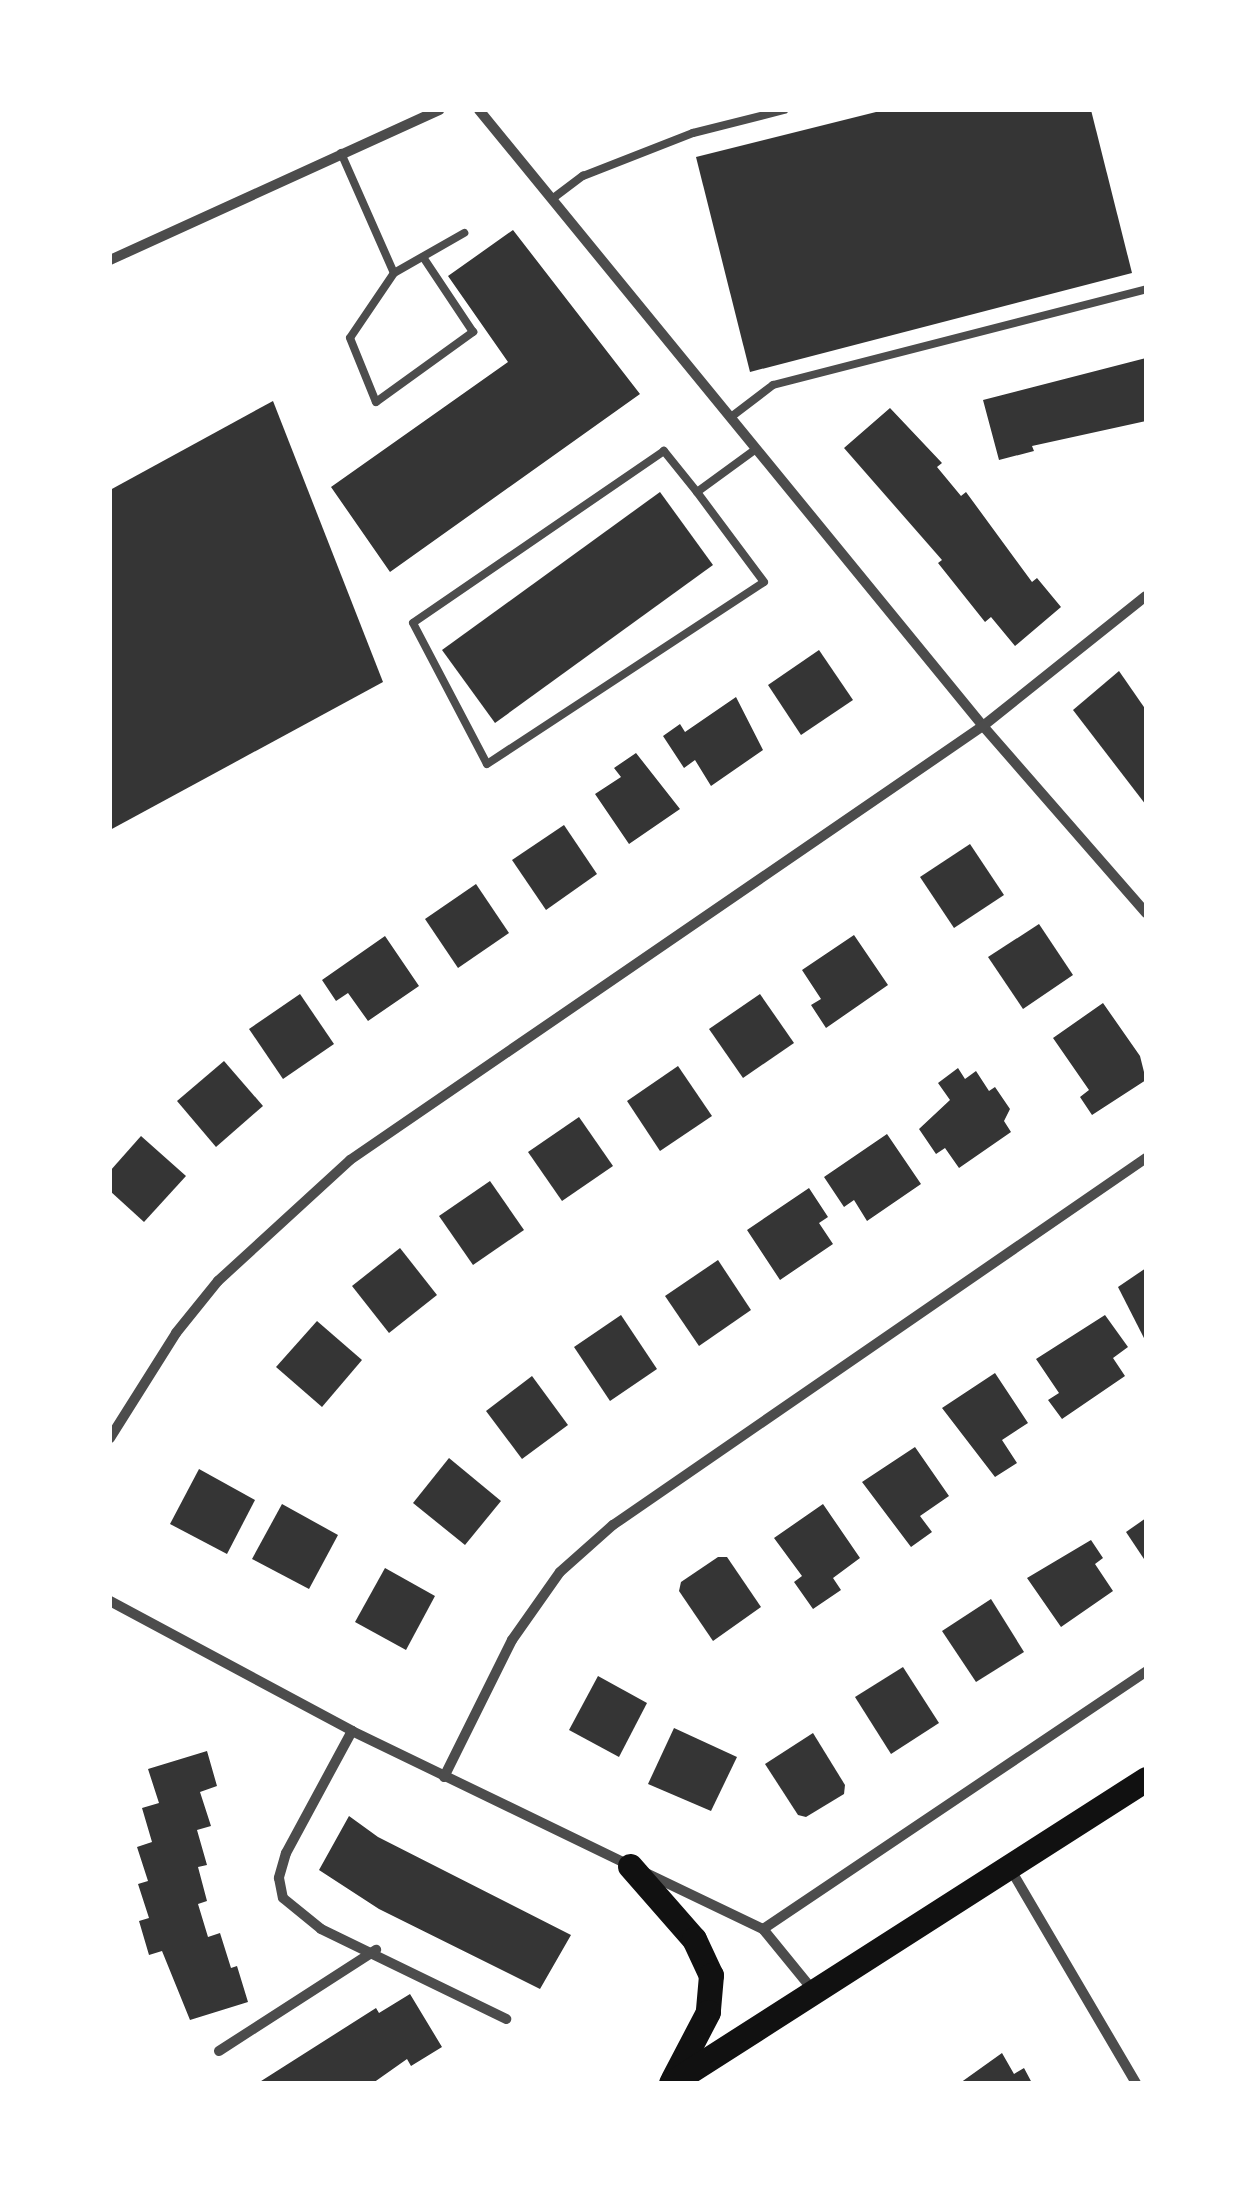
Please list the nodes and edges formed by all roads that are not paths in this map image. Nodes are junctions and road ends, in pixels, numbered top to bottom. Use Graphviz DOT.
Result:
graph roads {
  1 [pos="439,110"];
  2 [pos="479,110"];
  3 [pos="784,110"];
  4 [pos="341,153"];
  5 [pos="552,199"];
  6 [pos="464,233"];
  7 [pos="424,256"];
  8 [pos="110,260"];
  9 [pos="394,273"];
  10 [pos="1146,289"];
  11 [pos="731,418"];
  12 [pos="756,449"];
  13 [pos="698,492"];
  14 [pos="1146,596"];
  15 [pos="984,726"];
  16 [pos="1146,913"];
  17 [pos="1146,1158"];
  18 [pos="110,1438"];
  19 [pos="110,1602"];
  20 [pos="1146,1672"];
  21 [pos="352,1731"];
  22 [pos="444,1777"];
  23 [pos="1146,1779"];
  24 [pos="630,1866"];
  25 [pos="1011,1870"];
  26 [pos="763,1929"];
  27 [pos="376,1950"];
  28 [pos="813,1990"];
  29 [pos="506,2018"];
  30 [pos="220,2051"];
  31 [pos="671,2083"];
  32 [pos="1136,2083"];
  1 -- 4 [label="street"];
  2 -- 5 [label="street"];
  3 -- 5 [label="lane"];
  4 -- 8 [label="street"];
  4 -- 9 [label="lane"];
  5 -- 11 [label="street"];
  6 -- 7 [label="lane"];
  7 -- 9 [label="lane"];
  7 -- 9 [label="lane"];
  10 -- 11 [label="lane"];
  11 -- 12 [label="street"];
  12 -- 13 [label="lane"];
  12 -- 15 [label="street"];
  13 -- 13 [label="lane"];
  14 -- 15 [label="street"];
  15 -- 16 [label="street"];
  15 -- 18 [label="street"];
  17 -- 22 [label="street"];
  19 -- 21 [label="street"];
  20 -- 26 [label="street"];
  21 -- 22 [label="street"];
  21 -- 27 [label="street"];
  22 -- 24 [label="street"];
  23 -- 25 [label="main road"];
  24 -- 26 [label="street"];
  24 -- 31 [label="main road"];
  25 -- 28 [label="main road"];
  25 -- 32 [label="street"];
  26 -- 28 [label="street"];
  27 -- 29 [label="street"];
  27 -- 30 [label="street"];
  28 -- 31 [label="main road"];
}
